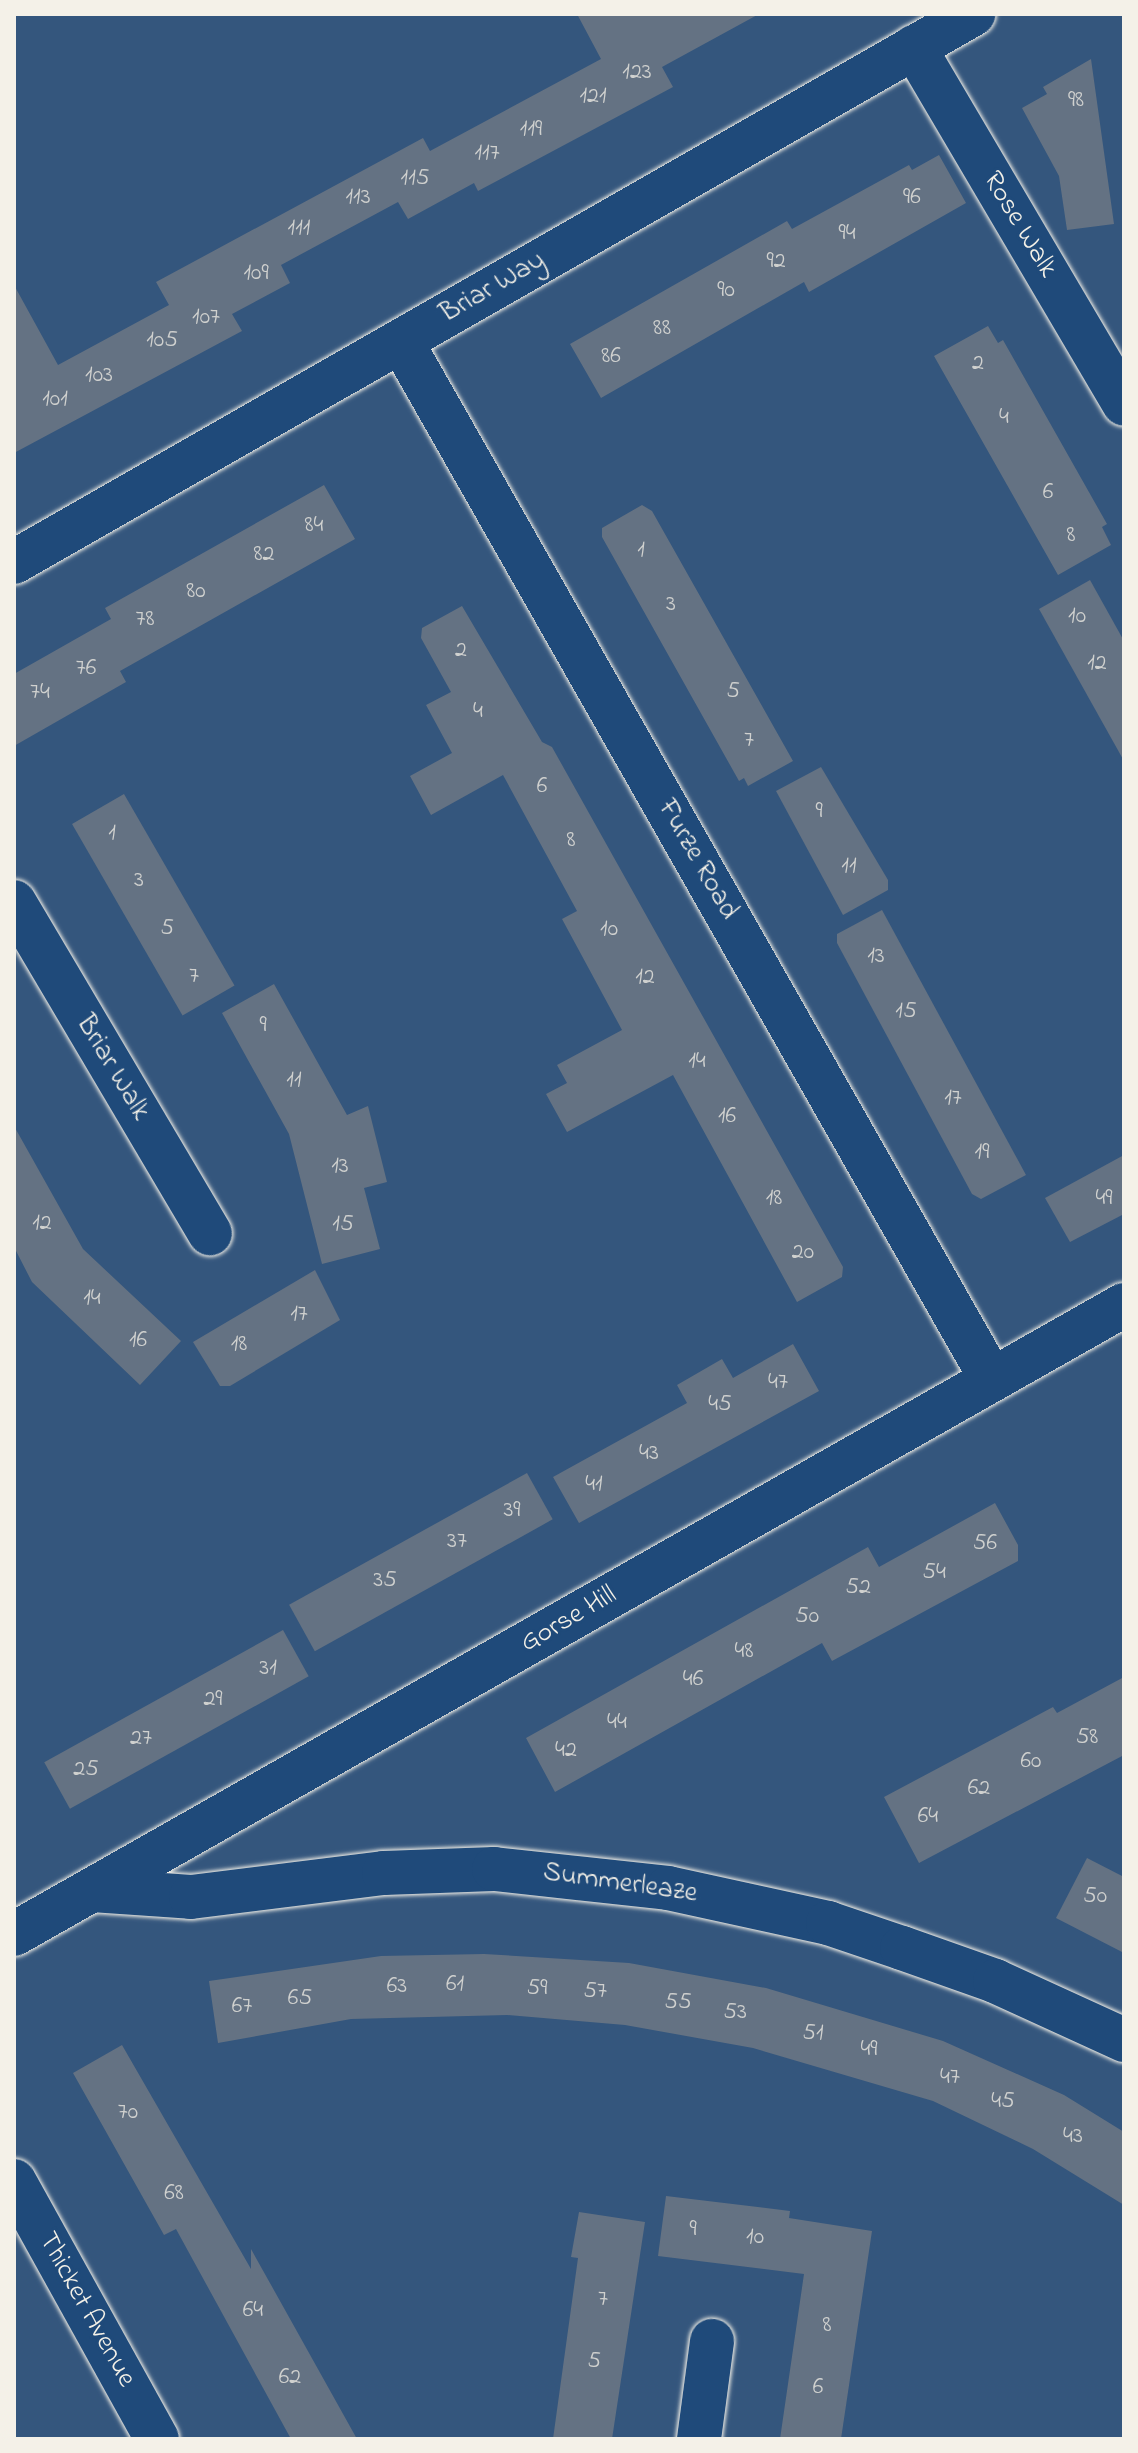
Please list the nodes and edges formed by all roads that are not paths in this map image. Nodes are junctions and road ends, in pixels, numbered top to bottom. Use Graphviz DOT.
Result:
graph roads {
  1 [pos="973,14"];
  2 [pos="914,47"];
  3 [pos="401,341"];
  4 [pos="1124,404"];
  5 [pos="14,562"];
  6 [pos="14,902"];
  7 [pos="210,1233"];
  8 [pos="1124,1305"];
  9 [pos="992,1380"];
  10 [pos="92,1890"];
  11 [pos="14,1934"];
  12 [pos="1124,2040"];
  13 [pos="14,2181"];
  14 [pos="712,2341"];
  15 [pos="157,2439"];
  16 [pos="699,2439"];
  1 -- 2 [label="street, Briar Way"];
  2 -- 3 [label="street, Briar Way"];
  2 -- 4 [label="street, Rose Walk"];
  3 -- 5 [label="street, Briar Way"];
  3 -- 9 [label="street, Furze Road"];
  6 -- 7 [label="street, Briar Walk"];
  8 -- 9 [label="street, Gorse Hill"];
  9 -- 10 [label="street, Gorse Hill"];
  10 -- 11 [label="street, Gorse Hill"];
  10 -- 12 [label="street, Summerleaze"];
  13 -- 15 [label="street, Thicket Avenue"];
  14 -- 16 [label="street"];
}
